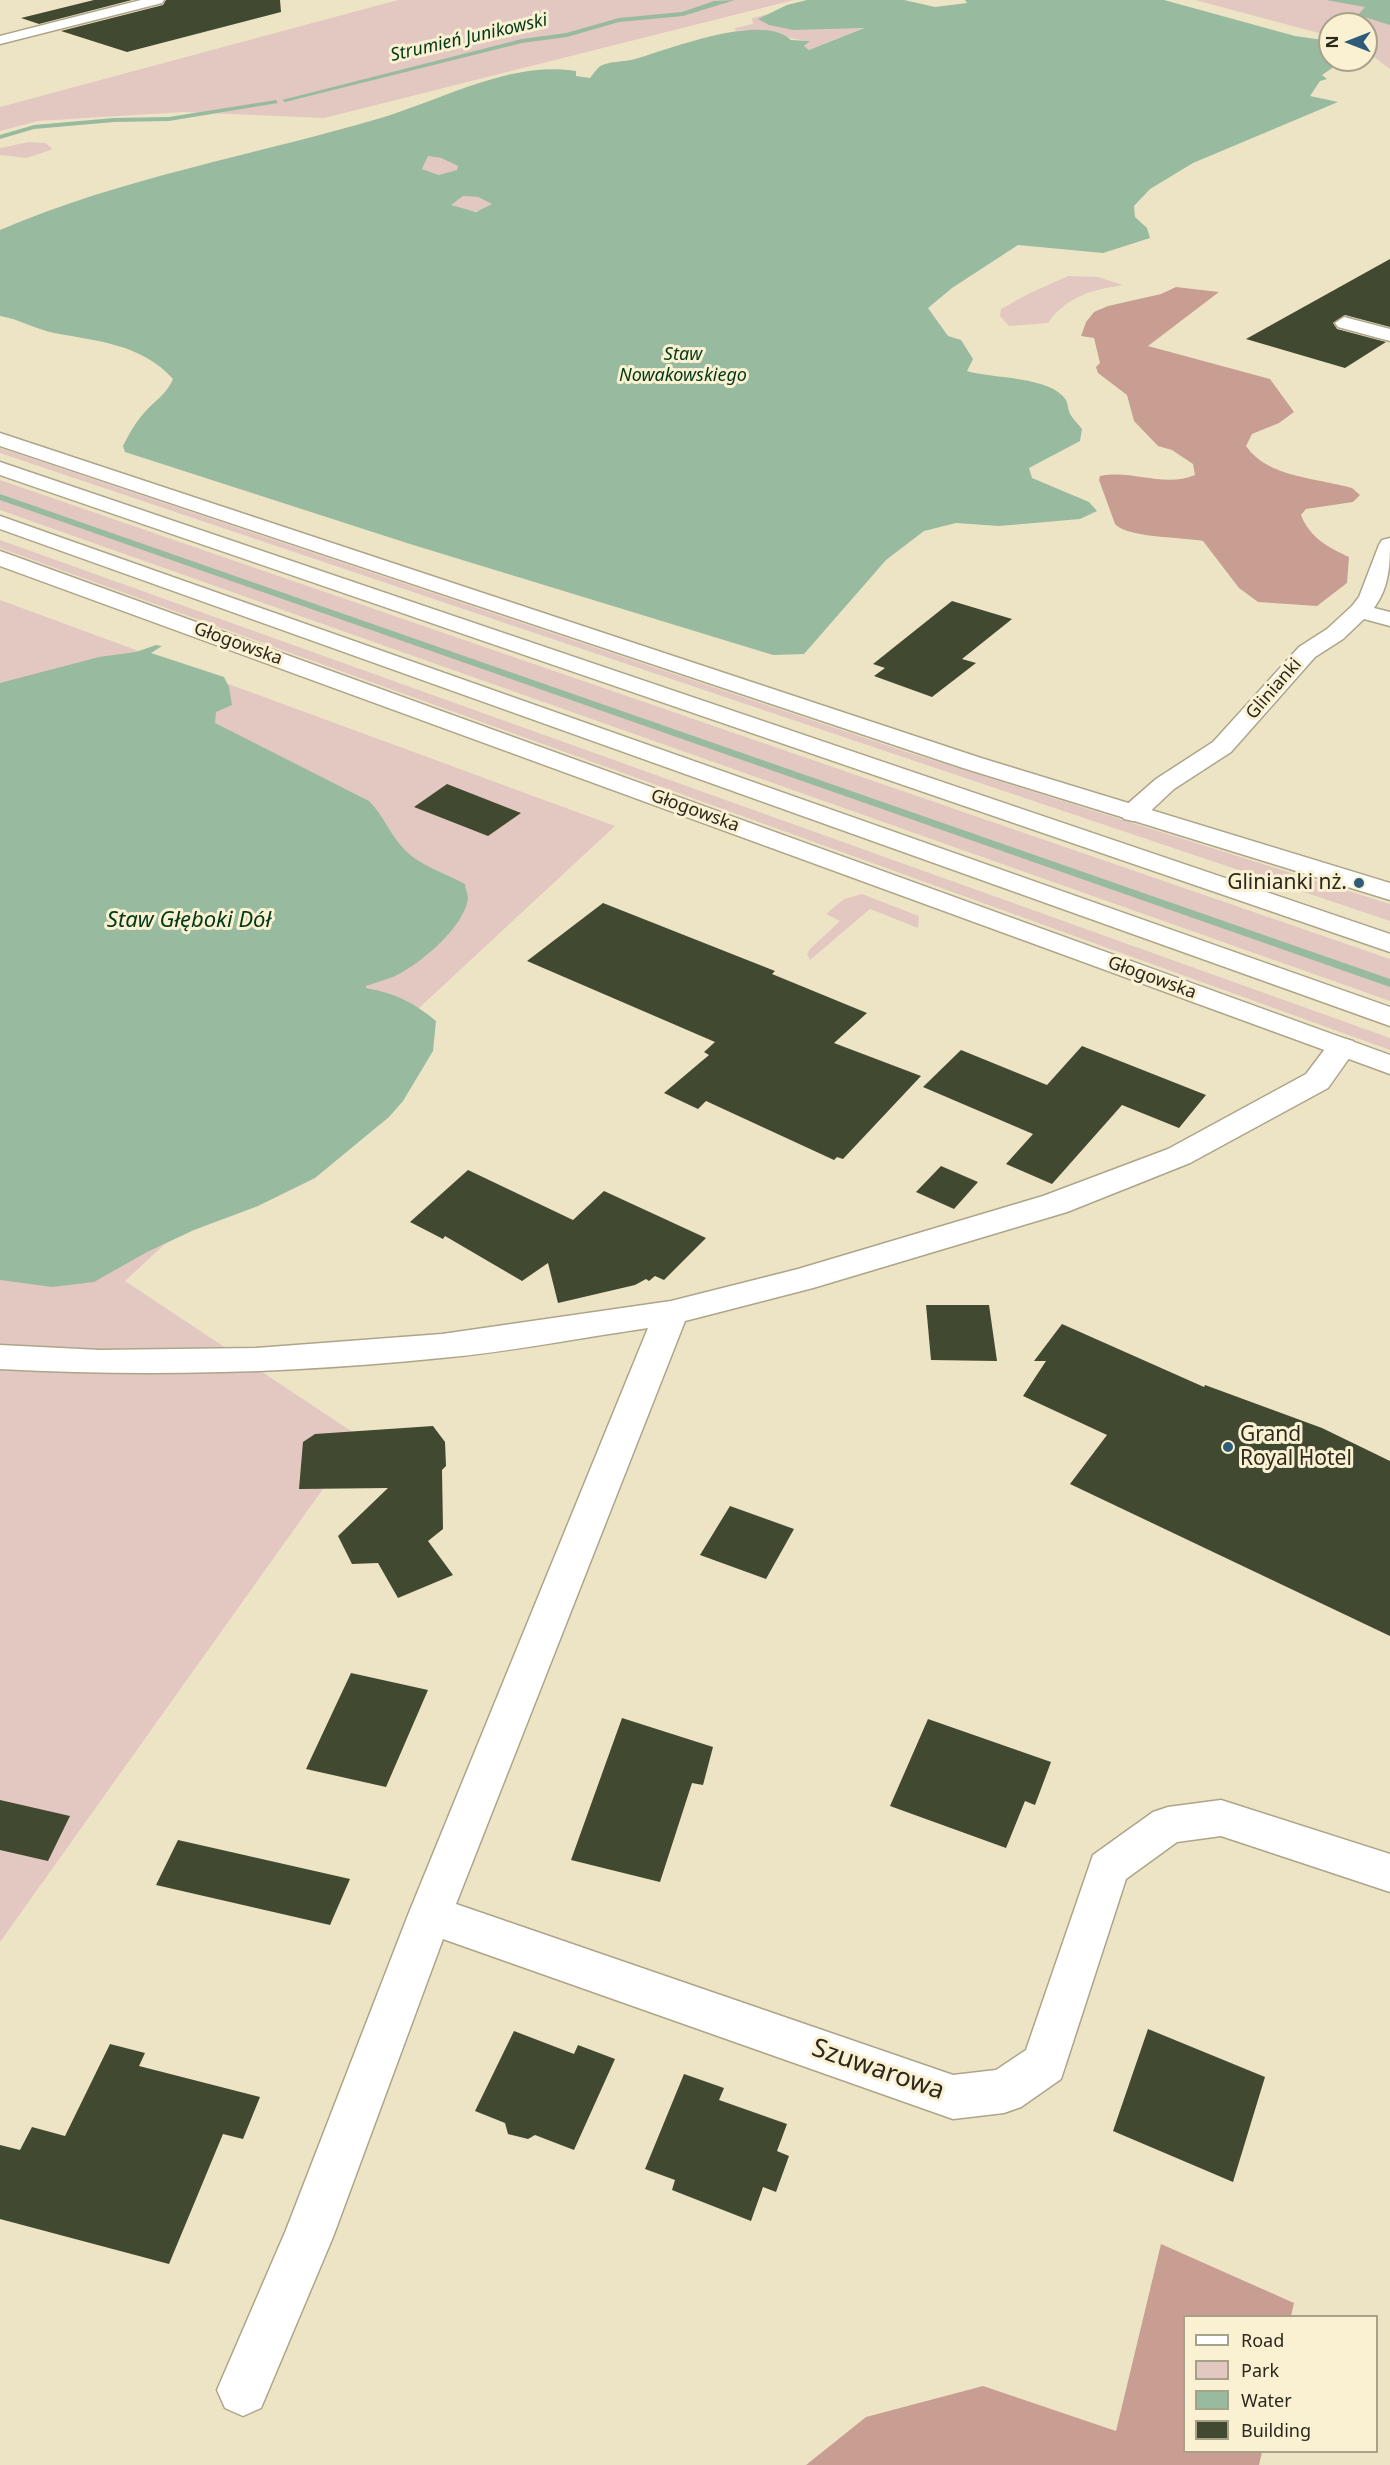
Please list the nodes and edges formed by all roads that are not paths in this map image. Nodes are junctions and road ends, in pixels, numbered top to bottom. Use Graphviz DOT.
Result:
graph roads {
  1 [pos="157,0"];
  2 [pos="78,5"];
  3 [pos="107,13"];
  4 [pos="0,40"];
  5 [pos="1344,322"];
  6 [pos="1390,335"];
  7 [pos="0,439"];
  8 [pos="0,468"];
  9 [pos="0,522"];
  10 [pos="1390,545"];
  11 [pos="0,558"];
  12 [pos="1360,611"];
  13 [pos="1390,619"];
  14 [pos="1132,813"];
  15 [pos="1390,892"];
  16 [pos="1390,943"];
  17 [pos="1390,1017"];
  18 [pos="1342,1047"];
  19 [pos="1390,1065"];
  20 [pos="670,1313"];
  21 [pos="0,1357"];
  22 [pos="1390,1873"];
  23 [pos="430,1915"];
  24 [pos="243,2390"];
  1 -- 3 [label="street"];
  2 -- 3 [label="street"];
  3 -- 4 [label="street"];
  5 -- 6 [label="street"];
  7 -- 14 [label="street"];
  8 -- 16 [label="street"];
  9 -- 17 [label="street, Głogowska"];
  10 -- 12 [label="street, Glinianki"];
  11 -- 18 [label="street, Głogowska"];
  12 -- 13 [label="street"];
  12 -- 14 [label="street, Glinianki"];
  14 -- 15 [label="street"];
  18 -- 19 [label="street, Głogowska"];
  18 -- 20 [label="street"];
  20 -- 21 [label="street"];
  20 -- 23 [label="street"];
  22 -- 23 [label="street, Szuwarowa"];
  23 -- 24 [label="street"];
}
